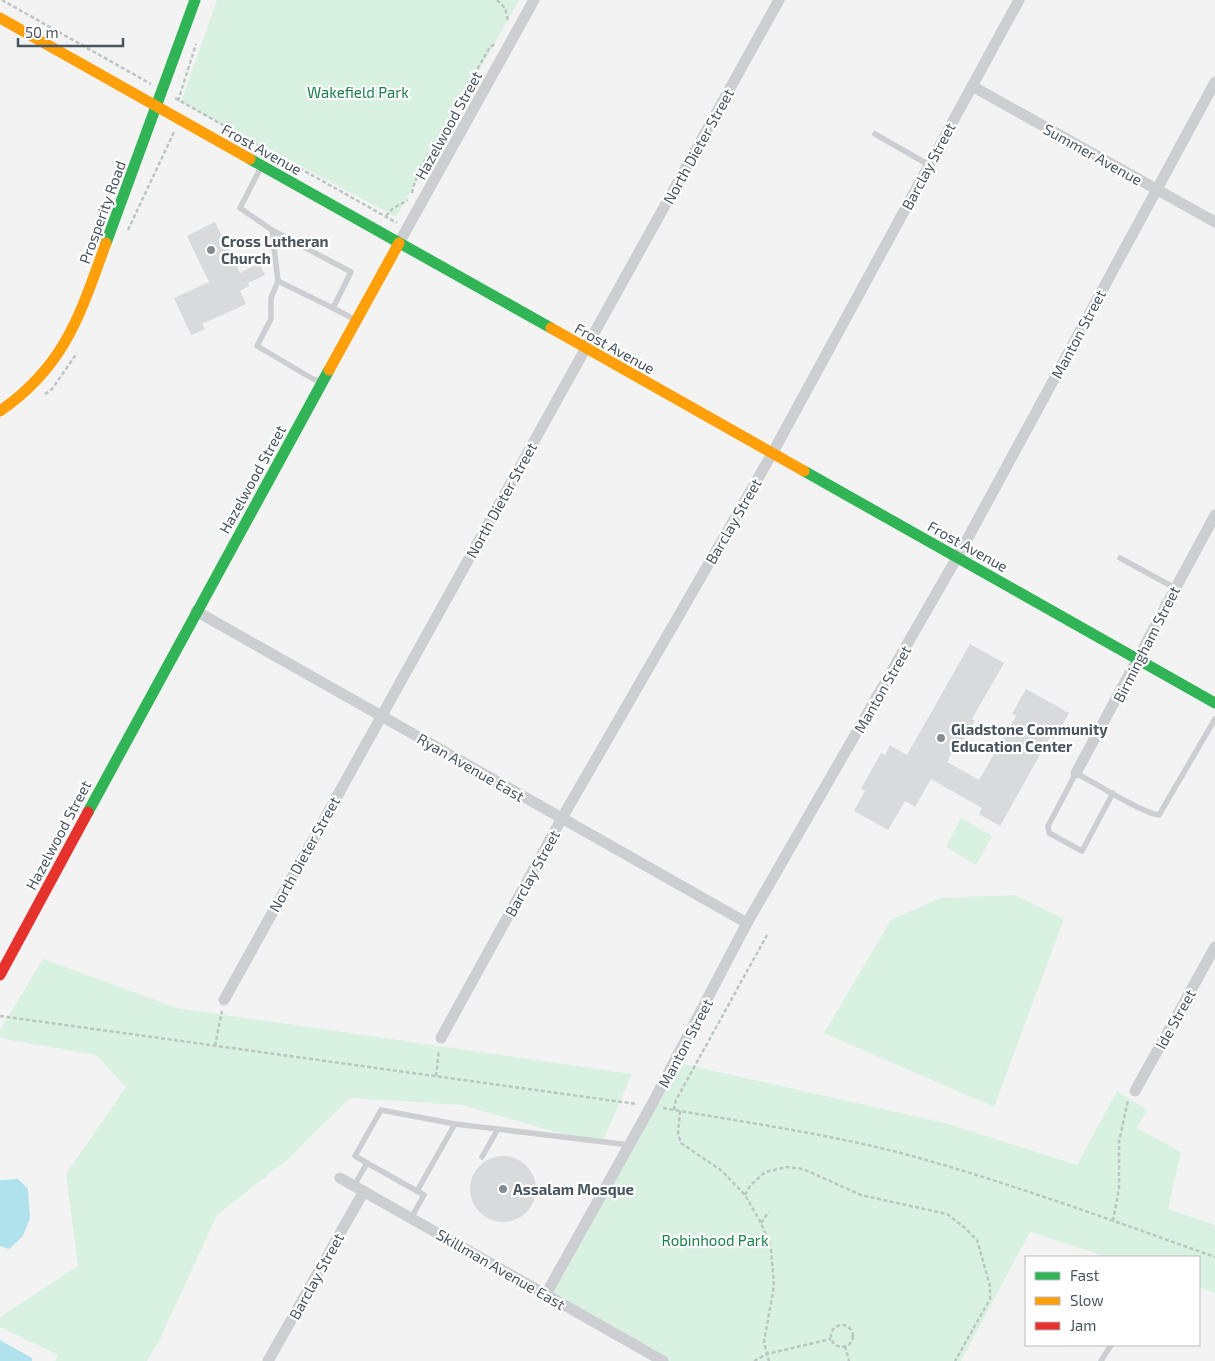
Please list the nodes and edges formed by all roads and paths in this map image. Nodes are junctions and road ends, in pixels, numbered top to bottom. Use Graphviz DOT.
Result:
graph roads {
  1 [pos="195,0"];
  2 [pos="497,0"];
  3 [pos="534,0"];
  4 [pos="778,0"];
  5 [pos="1019,0"];
  6 [pos="0,18"];
  7 [pos="509,27"];
  8 [pos="498,42"];
  9 [pos="1215,82"];
  10 [pos="972,86"];
  11 [pos="467,98"];
  12 [pos="157,107"];
  13 [pos="447,132"];
  14 [pos="875,134"];
  15 [pos="929,165"];
  16 [pos="261,166"];
  17 [pos="1156,189"];
  18 [pos="1215,222"];
  19 [pos="272,230"];
  20 [pos="377,231"];
  21 [pos="399,243"];
  22 [pos="278,281"];
  23 [pos="333,308"];
  24 [pos="356,321"];
  25 [pos="585,348"];
  26 [pos="323,382"];
  27 [pos="0,411"];
  28 [pos="772,454"];
  29 [pos="1215,515"];
  30 [pos="957,557"];
  31 [pos="1120,558"];
  32 [pos="1175,588"];
  33 [pos="196,611"];
  34 [pos="1138,661"];
  35 [pos="1215,703"];
  36 [pos="380,715"];
  37 [pos="1215,719"];
  38 [pos="1076,773"];
  39 [pos="1114,793"];
  40 [pos="562,818"];
  41 [pos="747,923"];
  42 [pos="767,935"];
  43 [pos="1215,947"];
  44 [pos="0,975"];
  45 [pos="224,1000"];
  46 [pos="0,1016"];
  47 [pos="441,1038"];
  48 [pos="215,1046"];
  49 [pos="436,1076"];
  50 [pos="1135,1091"];
  51 [pos="651,1106"];
  52 [pos="674,1110"];
  53 [pos="680,1111"];
  54 [pos="455,1124"];
  55 [pos="498,1129"];
  56 [pos="630,1145"];
  57 [pos="482,1156"];
  58 [pos="367,1163"];
  59 [pos="340,1178"];
  60 [pos="359,1188"];
  61 [pos="416,1191"];
  62 [pos="745,1195"];
  63 [pos="769,1212"];
  64 [pos="411,1218"];
  65 [pos="1113,1221"];
  66 [pos="761,1223"];
  67 [pos="1215,1257"];
  68 [pos="546,1294"];
  69 [pos="831,1339"];
  70 [pos="845,1346"];
  71 [pos="1110,1346"];
  72 [pos="767,1354"];
  73 [pos="1102,1360"];
  74 [pos="268,1361"];
  75 [pos="663,1361"];
  76 [pos="754,1361"];
  77 [pos="769,1361"];
  78 [pos="849,1361"];
  79 [pos="955,1361"];
  1 -- 12 [label="street, Prosperity Road"];
  2 -- 7 [label="path"];
  3 -- 21 [label="street, Hazelwood Street"];
  4 -- 25 [label="street, North Dieter Street"];
  5 -- 10 [label="street, Barclay Street"];
  6 -- 12 [label="street, Frost Avenue"];
  8 -- 11 [label="path"];
  9 -- 17 [label="street, Manton Street"];
  10 -- 15 [label="street, Barclay Street"];
  10 -- 17 [label="street, Summer Avenue"];
  12 -- 16 [label="street, Frost Avenue"];
  12 -- 27 [label="street, Prosperity Road"];
  13 -- 20 [label="path"];
  14 -- 15 [label="lane"];
  15 -- 28 [label="street, Barclay Street"];
  16 -- 19 [label="lane"];
  16 -- 20 [label="street, Frost Avenue"];
  17 -- 18 [label="street, Summer Avenue"];
  17 -- 30 [label="street, Manton Street"];
  19 -- 22 [label="lane"];
  19 -- 23 [label="lane"];
  20 -- 21 [label="street, Frost Avenue"];
  21 -- 24 [label="street, Hazelwood Street"];
  21 -- 25 [label="street, Frost Avenue"];
  22 -- 23 [label="lane"];
  22 -- 26 [label="lane"];
  23 -- 24 [label="lane"];
  24 -- 26 [label="street, Hazelwood Street"];
  25 -- 28 [label="street, Frost Avenue"];
  25 -- 36 [label="street, North Dieter Street"];
  26 -- 33 [label="street, Hazelwood Street"];
  28 -- 30 [label="street, Frost Avenue"];
  28 -- 40 [label="street, Barclay Street"];
  29 -- 32 [label="street, Birmingham Street"];
  30 -- 34 [label="street, Frost Avenue"];
  30 -- 41 [label="street, Manton Street"];
  31 -- 32 [label="lane"];
  32 -- 34 [label="street, Birmingham Street"];
  33 -- 36 [label="street, Ryan Avenue East"];
  33 -- 44 [label="street, Hazelwood Street"];
  34 -- 35 [label="street, Frost Avenue"];
  34 -- 38 [label="street, Birmingham Street"];
  36 -- 40 [label="street, Ryan Avenue East"];
  36 -- 45 [label="street, North Dieter Street"];
  37 -- 39 [label="lane"];
  38 -- 39 [label="lane"];
  38 -- 39 [label="lane"];
  40 -- 41 [label="street, Ryan Avenue East"];
  40 -- 47 [label="street, Barclay Street"];
  41 -- 51 [label="street, Manton Street"];
  42 -- 52 [label="path"];
  43 -- 50 [label="street, Ide Street"];
  45 -- 48 [label="path"];
  46 -- 48 [label="path"];
  47 -- 49 [label="path"];
  48 -- 49 [label="path"];
  49 -- 51 [label="path"];
  50 -- 65 [label="path"];
  51 -- 52 [label="path"];
  51 -- 56 [label="street, Manton Street"];
  52 -- 53 [label="path"];
  53 -- 62 [label="path"];
  53 -- 65 [label="path"];
  54 -- 55 [label="lane"];
  54 -- 58 [label="lane"];
  54 -- 61 [label="lane"];
  55 -- 56 [label="lane"];
  55 -- 57 [label="lane"];
  56 -- 68 [label="street, Manton Street"];
  58 -- 60 [label="lane"];
  58 -- 61 [label="lane"];
  59 -- 60 [label="street, Skillman Avenue East"];
  60 -- 64 [label="street, Skillman Avenue East"];
  60 -- 74 [label="street, Barclay Street"];
  61 -- 64 [label="lane"];
  62 -- 66 [label="path"];
  62 -- 79 [label="path"];
  63 -- 66 [label="path"];
  64 -- 68 [label="street, Skillman Avenue East"];
  65 -- 67 [label="path"];
  66 -- 72 [label="path"];
  68 -- 75 [label="street, Skillman Avenue East"];
  69 -- 70 [label="path"];
  69 -- 70 [label="path"];
  69 -- 72 [label="path"];
  70 -- 78 [label="path"];
  71 -- 73 [label="lane"];
  72 -- 76 [label="path"];
  72 -- 77 [label="path"];
}
